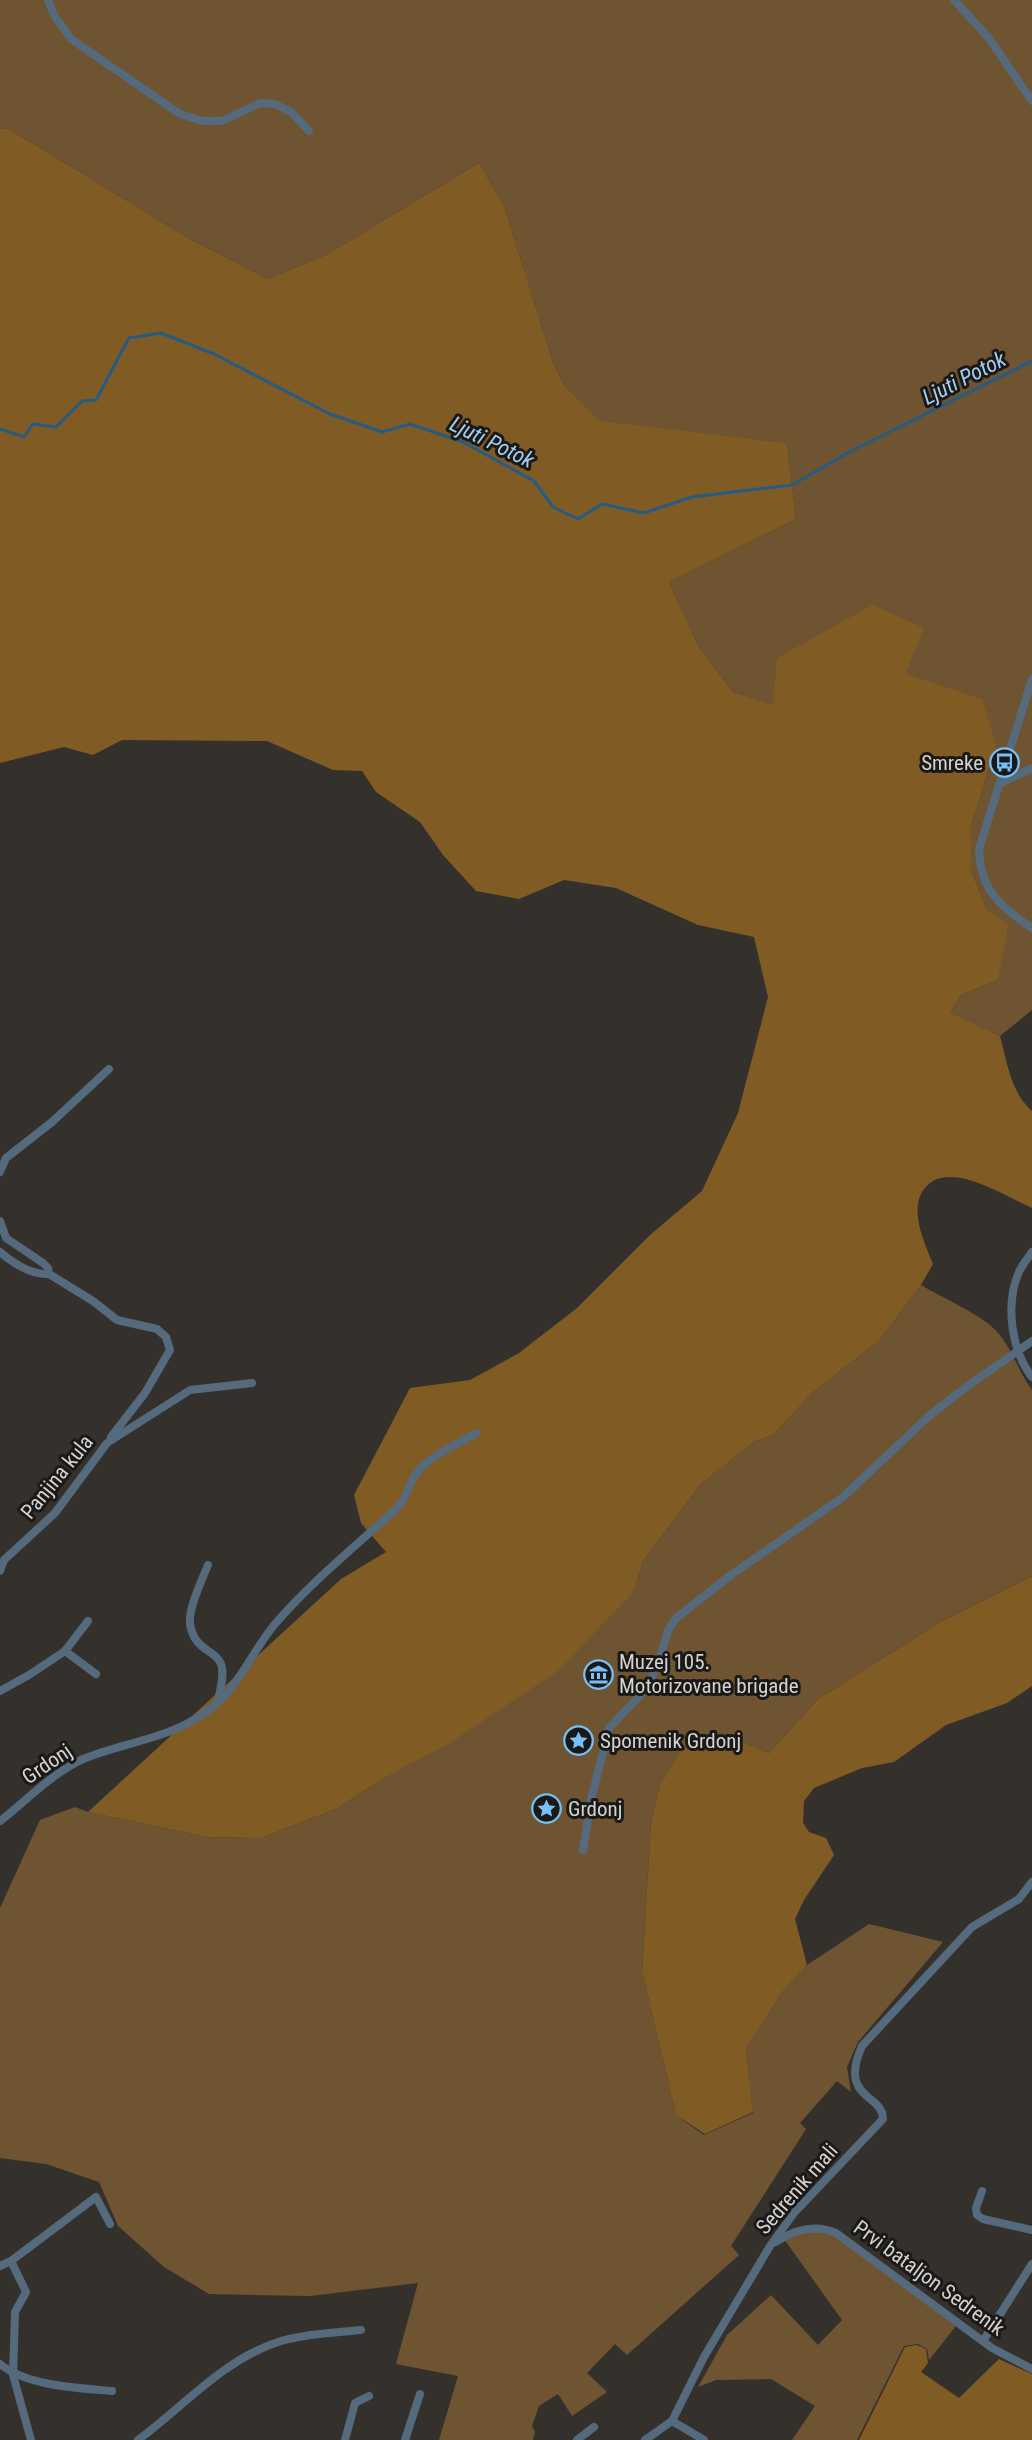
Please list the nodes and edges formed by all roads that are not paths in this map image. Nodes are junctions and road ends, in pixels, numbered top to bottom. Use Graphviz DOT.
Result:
graph roads {
  1 [pos="48,0"];
  2 [pos="954,0"];
  3 [pos="1032,101"];
  4 [pos="309,131"];
  5 [pos="1032,679"];
  6 [pos="1032,768"];
  7 [pos="1001,783"];
  8 [pos="1032,928"];
  9 [pos="109,1069"];
  10 [pos="0,1172"];
  11 [pos="0,1221"];
  12 [pos="0,1252"];
  13 [pos="1032,1252"];
  14 [pos="49,1274"];
  15 [pos="1032,1341"];
  16 [pos="1018,1352"];
  17 [pos="1032,1377"];
  18 [pos="252,1383"];
  19 [pos="476,1433"];
  20 [pos="107,1443"];
  21 [pos="208,1565"];
  22 [pos="0,1571"];
  23 [pos="88,1621"];
  24 [pos="64,1651"];
  25 [pos="96,1674"];
  26 [pos="0,1691"];
  27 [pos="218,1703"];
  28 [pos="0,1821"];
  29 [pos="583,1850"];
  30 [pos="1032,1882"];
  31 [pos="982,2191"];
  32 [pos="110,2224"];
  33 [pos="1032,2230"];
  34 [pos="770,2246"];
  35 [pos="11,2261"];
  36 [pos="1032,2264"];
  37 [pos="0,2266"];
  38 [pos="361,2330"];
  39 [pos="984,2341"];
  40 [pos="0,2364"];
  41 [pos="1032,2369"];
  42 [pos="13,2374"];
  43 [pos="112,2391"];
  44 [pos="420,2394"];
  45 [pos="369,2396"];
  46 [pos="672,2421"];
  47 [pos="594,2427"];
  48 [pos="31,2440"];
  49 [pos="138,2440"];
  50 [pos="345,2440"];
  51 [pos="405,2440"];
  52 [pos="577,2440"];
  53 [pos="645,2440"];
  54 [pos="704,2440"];
  1 -- 4 [label="street"];
  2 -- 3 [label="street"];
  5 -- 7 [label="street"];
  6 -- 7 [label="street"];
  7 -- 8 [label="street"];
  9 -- 10 [label="street"];
  11 -- 14 [label="street"];
  12 -- 14 [label="street"];
  13 -- 16 [label="street"];
  14 -- 20 [label="street"];
  15 -- 16 [label="street"];
  16 -- 17 [label="street"];
  16 -- 29 [label="street"];
  18 -- 20 [label="street, Panjina kula"];
  19 -- 27 [label="street, Grdonj"];
  20 -- 22 [label="street, Panjina kula"];
  21 -- 27 [label="street"];
  23 -- 24 [label="street"];
  24 -- 25 [label="street"];
  24 -- 26 [label="street"];
  27 -- 28 [label="street, Grdonj"];
  30 -- 34 [label="street, Sedrenik mali"];
  31 -- 33 [label="street"];
  32 -- 35 [label="street"];
  34 -- 39 [label="street, Prvi bataljon Sedrenik"];
  34 -- 46 [label="street, Sedrenik mali"];
  35 -- 37 [label="street"];
  35 -- 42 [label="street"];
  36 -- 39 [label="street"];
  38 -- 49 [label="street"];
  39 -- 41 [label="street, Prvi bataljon Sedrenik"];
  40 -- 42 [label="street"];
  42 -- 43 [label="street"];
  42 -- 48 [label="street"];
  44 -- 51 [label="street"];
  45 -- 50 [label="street"];
  46 -- 53 [label="street, Sedrenik mali"];
  46 -- 54 [label="street"];
  47 -- 52 [label="street"];
}
